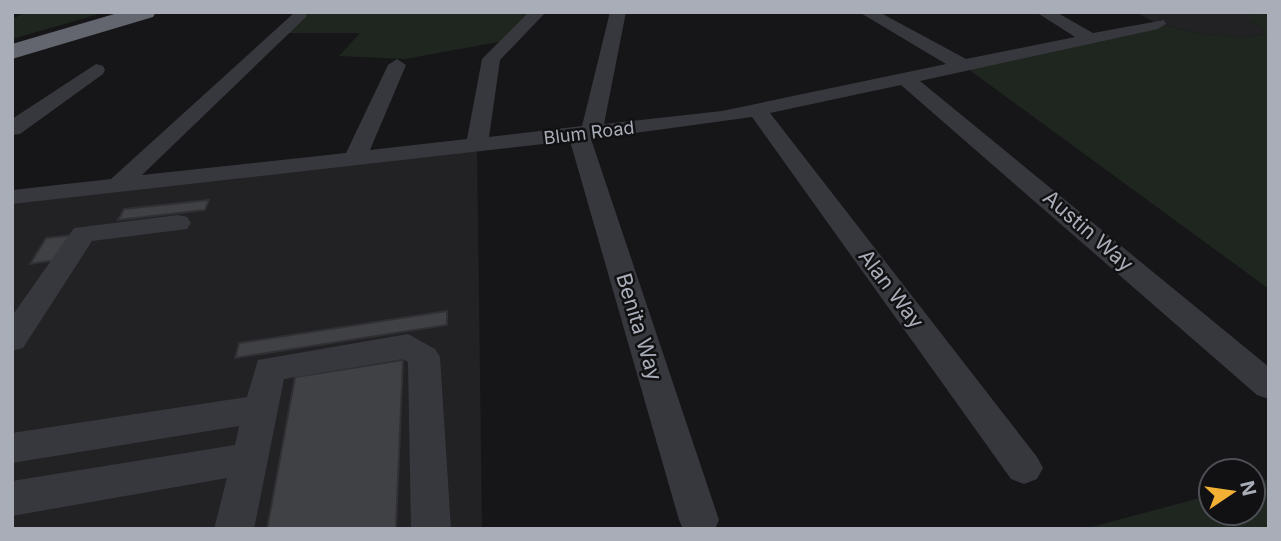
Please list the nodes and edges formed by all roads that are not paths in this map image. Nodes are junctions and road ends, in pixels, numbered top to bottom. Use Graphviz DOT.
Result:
graph roads {
  1 [pos="106,12"];
  2 [pos="145,12"];
  3 [pos="538,12"];
  4 [pos="618,12"];
  5 [pos="867,12"];
  6 [pos="1044,12"];
  7 [pos="1135,12"];
  8 [pos="1158,18"];
  9 [pos="298,23"];
  10 [pos="1091,39"];
  11 [pos="12,40"];
  12 [pos="12,52"];
  13 [pos="397,65"];
  14 [pos="964,66"];
  15 [pos="96,70"];
  16 [pos="906,79"];
  17 [pos="757,110"];
  18 [pos="12,129"];
  19 [pos="585,134"];
  20 [pos="477,146"];
  21 [pos="354,160"];
  22 [pos="117,186"];
  23 [pos="16,202"];
  24 [pos="178,223"];
  25 [pos="17,318"];
  26 [pos="1269,386"];
  27 [pos="261,409"];
  28 [pos="12,448"];
  29 [pos="250,458"];
  30 [pos="1024,468"];
  31 [pos="12,499"];
  32 [pos="699,520"];
  33 [pos="234,529"];
  34 [pos="431,529"];
  1 -- 11 [label="highway"];
  2 -- 12 [label="highway"];
  3 -- 20 [label="street"];
  4 -- 19 [label="street"];
  5 -- 14 [label="street"];
  6 -- 10 [label="street"];
  7 -- 8 [label="street"];
  8 -- 10 [label="street, Blum Road"];
  9 -- 22 [label="street"];
  10 -- 14 [label="street, Blum Road"];
  13 -- 21 [label="street"];
  14 -- 16 [label="street, Blum Road"];
  15 -- 18 [label="street"];
  16 -- 17 [label="street, Blum Road"];
  16 -- 26 [label="street, Austin Way"];
  17 -- 19 [label="street, Blum Road"];
  17 -- 30 [label="street, Alan Way"];
  19 -- 20 [label="street, Blum Road"];
  19 -- 32 [label="street, Benita Way"];
  20 -- 21 [label="street, Blum Road"];
  21 -- 22 [label="street, Blum Road"];
  22 -- 23 [label="street, Blum Road"];
  24 -- 25 [label="street"];
  27 -- 28 [label="street"];
  27 -- 29 [label="street"];
  27 -- 34 [label="street"];
  29 -- 31 [label="street"];
  29 -- 33 [label="street"];
}
